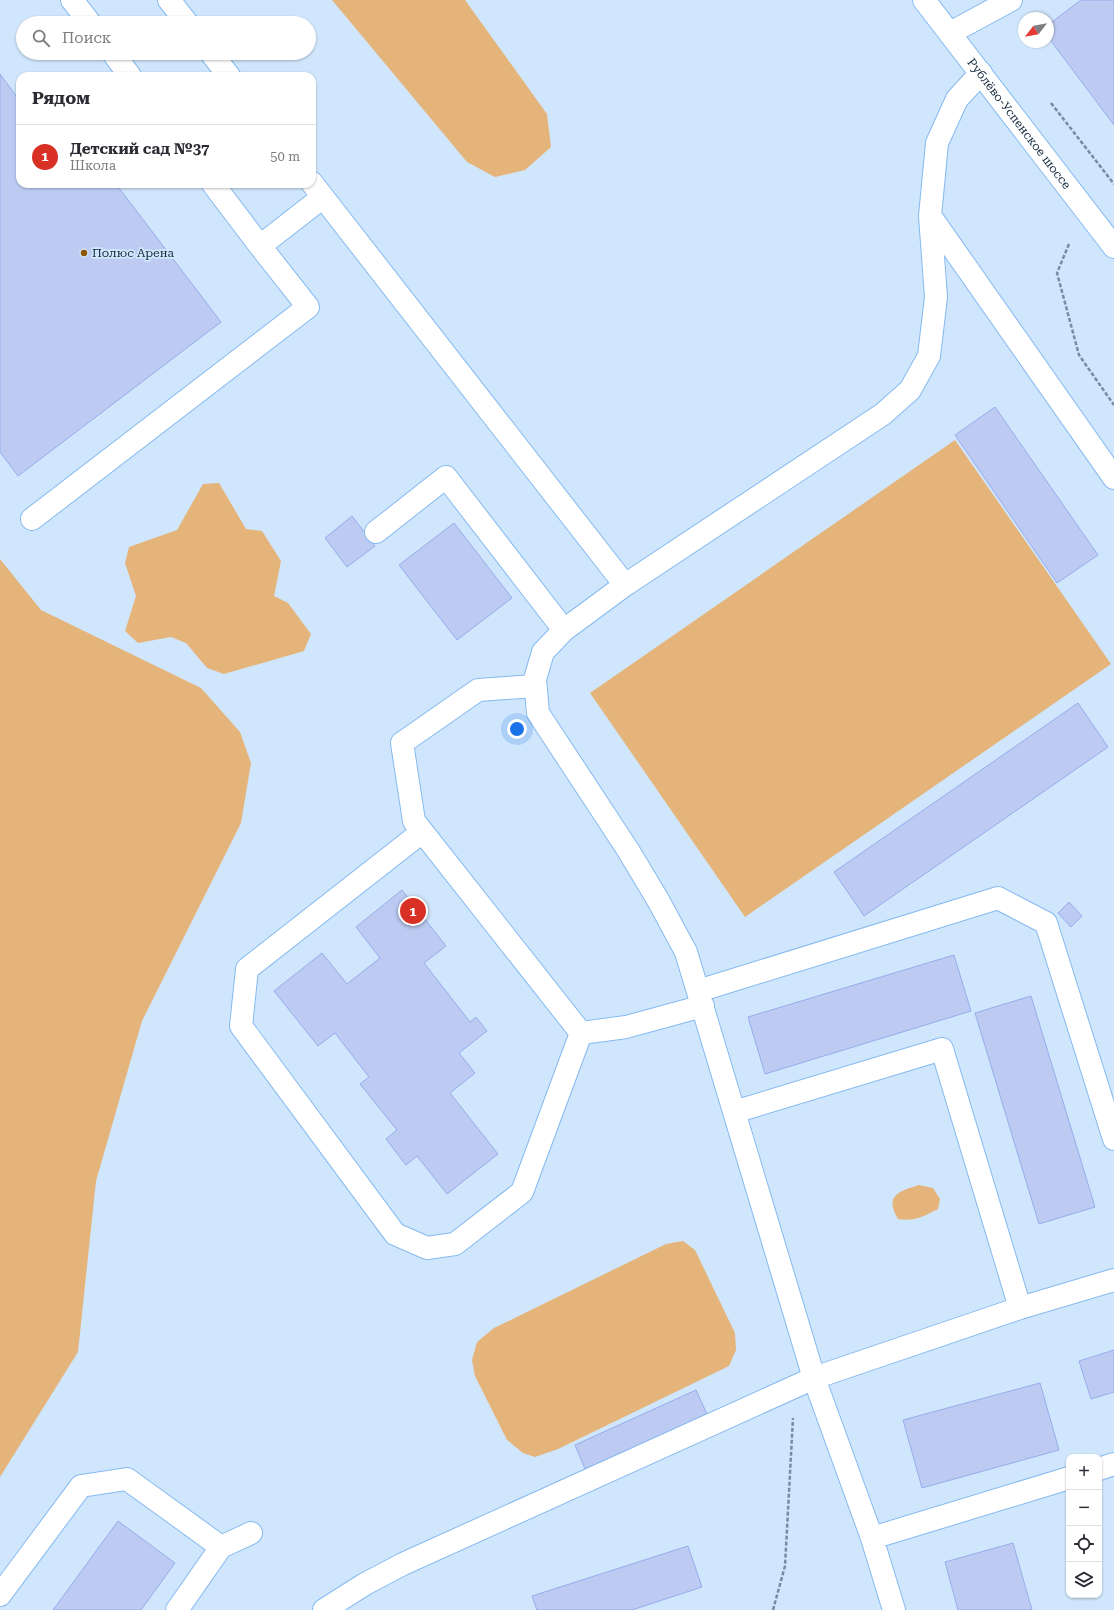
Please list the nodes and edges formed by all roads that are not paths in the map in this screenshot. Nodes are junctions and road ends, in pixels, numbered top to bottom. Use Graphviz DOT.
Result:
graph roads {
  1 [pos="72,0"];
  2 [pos="169,0"];
  3 [pos="924,0"];
  4 [pos="1011,0"];
  5 [pos="85,16"];
  6 [pos="182,16"];
  7 [pos="950,33"];
  8 [pos="118,60"];
  9 [pos="216,60"];
  10 [pos="127,72"];
  11 [pos="225,72"];
  12 [pos="982,73"];
  13 [pos="216,188"];
  14 [pos="318,190"];
  15 [pos="930,216"];
  16 [pos="260,246"];
  17 [pos="1114,247"];
  18 [pos="1114,478"];
  19 [pos="32,519"];
  20 [pos="376,532"];
  21 [pos="625,585"];
  22 [pos="564,630"];
  23 [pos="535,686"];
  24 [pos="422,832"];
  25 [pos="700,998"];
  26 [pos="581,1033"];
  27 [pos="734,1112"];
  28 [pos="1114,1139"];
  29 [pos="1114,1280"];
  30 [pos="1020,1308"];
  31 [pos="814,1378"];
  32 [pos="1114,1464"];
  33 [pos="1102,1468"];
  34 [pos="1066,1479"];
  35 [pos="251,1533"];
  36 [pos="872,1538"];
  37 [pos="221,1547"];
  38 [pos="0,1595"];
  39 [pos="177,1610"];
  40 [pos="324,1610"];
  41 [pos="894,1610"];
  1 -- 5 [label="street"];
  2 -- 6 [label="street"];
  3 -- 7 [label="street, Рублёво-Успенское шоссе"];
  4 -- 7 [label="street"];
  7 -- 12 [label="street, Рублёво-Успенское шоссе"];
  8 -- 10 [label="street"];
  9 -- 11 [label="street"];
  12 -- 15 [label="street"];
  12 -- 17 [label="street, Рублёво-Успенское шоссе"];
  13 -- 16 [label="street"];
  14 -- 16 [label="street"];
  14 -- 21 [label="street"];
  15 -- 18 [label="street"];
  15 -- 21 [label="street"];
  16 -- 19 [label="street"];
  20 -- 22 [label="street"];
  21 -- 22 [label="street"];
  22 -- 23 [label="street"];
  23 -- 24 [label="street"];
  23 -- 25 [label="street"];
  24 -- 26 [label="street"];
  24 -- 26 [label="street"];
  25 -- 26 [label="street"];
  25 -- 27 [label="street"];
  25 -- 28 [label="street"];
  27 -- 30 [label="street"];
  27 -- 31 [label="street"];
  29 -- 30 [label="street"];
  30 -- 31 [label="street"];
  31 -- 36 [label="street"];
  31 -- 40 [label="street"];
  32 -- 33 [label="street"];
  34 -- 36 [label="street"];
  35 -- 37 [label="street"];
  36 -- 41 [label="street"];
  37 -- 38 [label="street"];
  37 -- 39 [label="street"];
}
